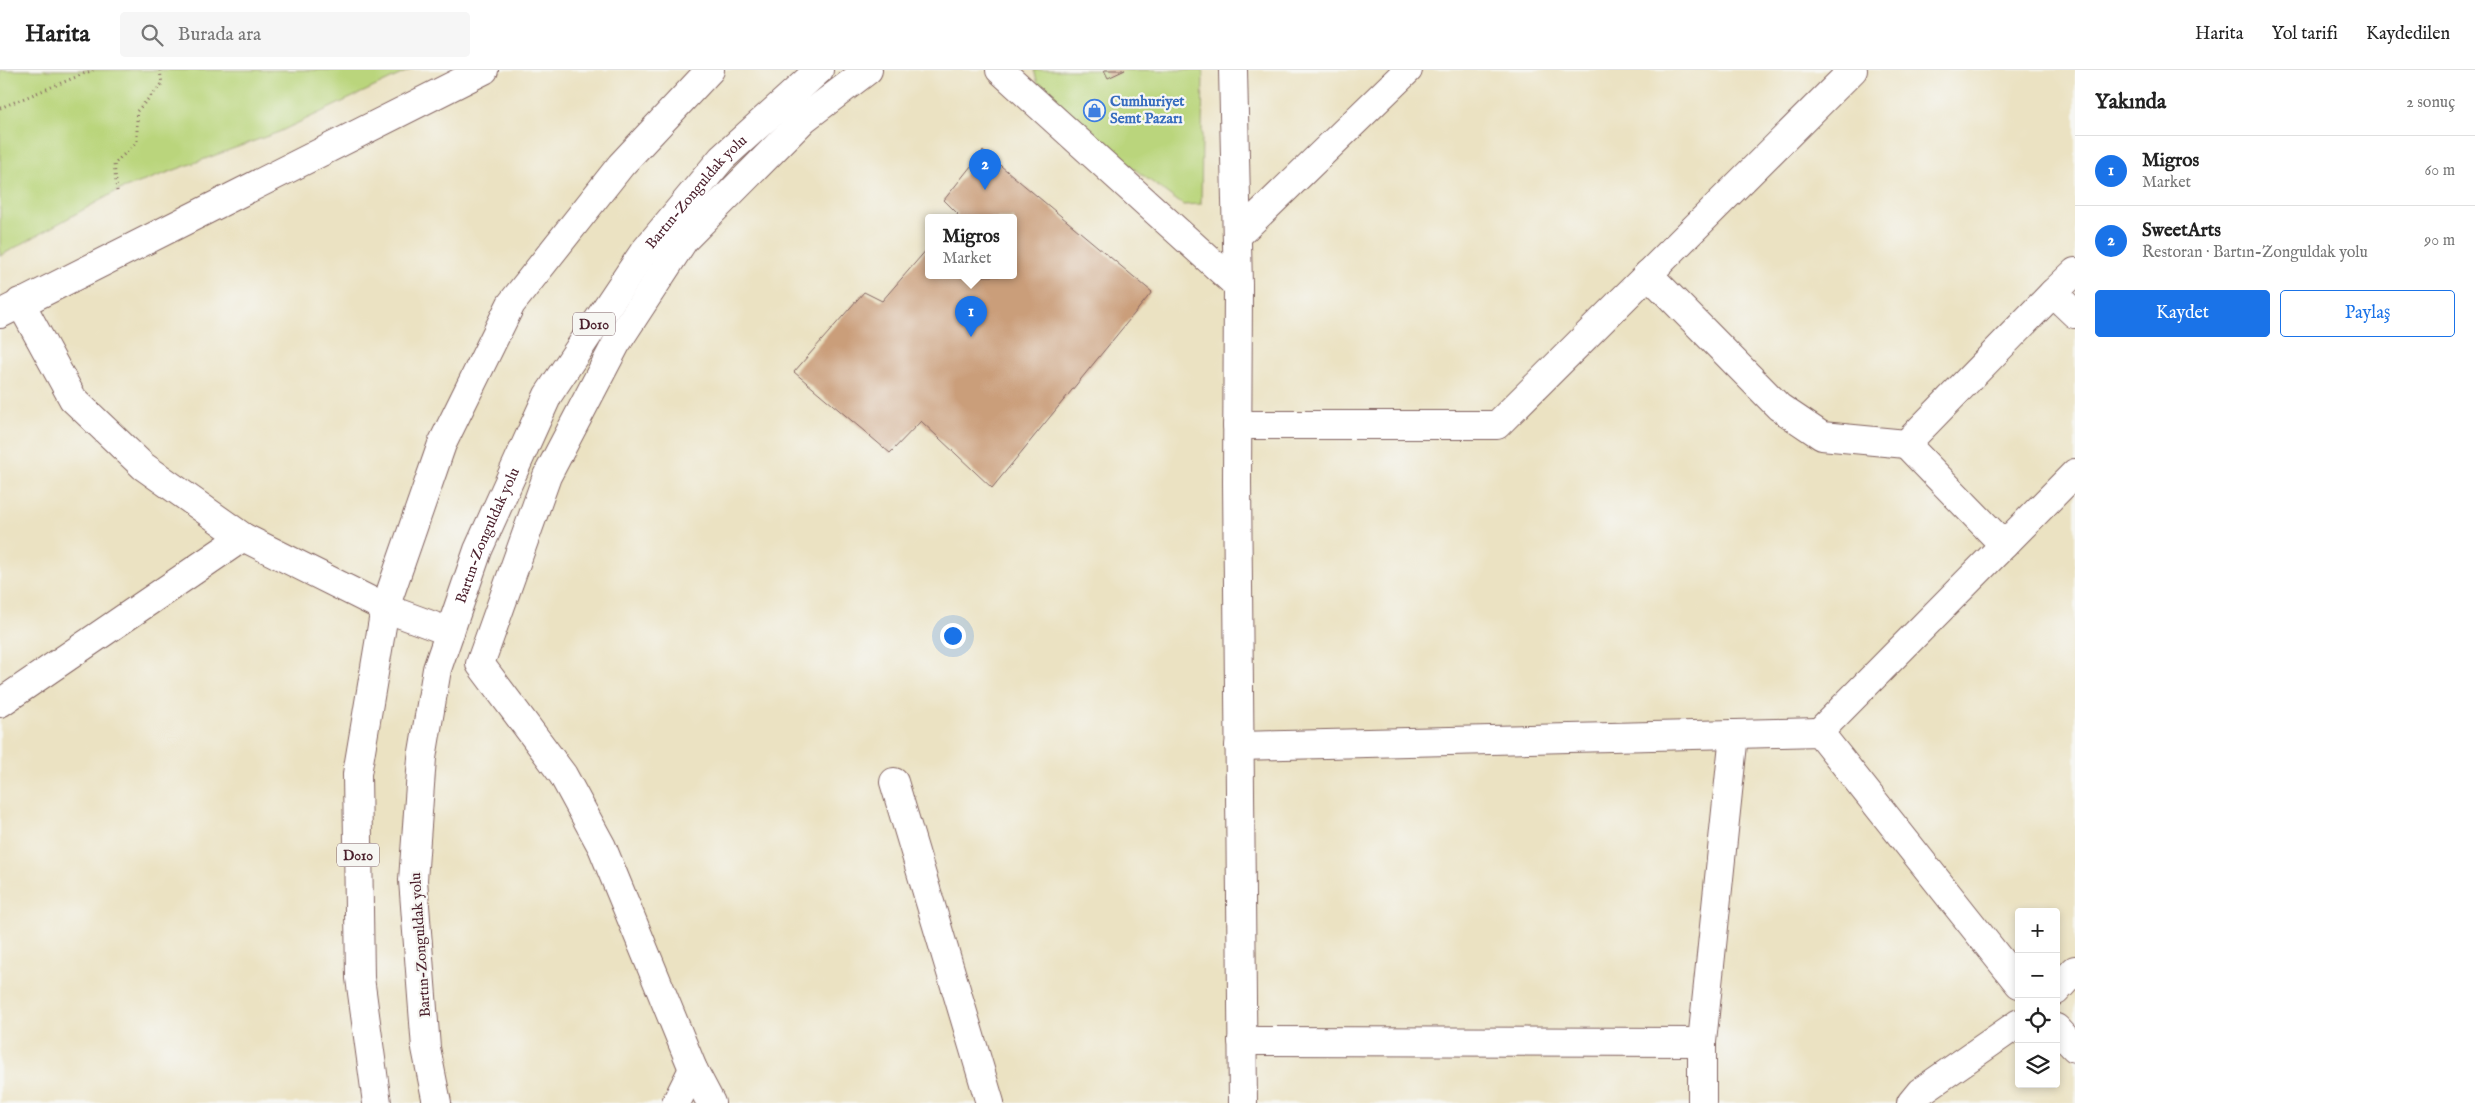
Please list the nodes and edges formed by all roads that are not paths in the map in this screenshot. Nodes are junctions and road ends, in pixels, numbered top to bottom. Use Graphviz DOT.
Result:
graph roads {
  1 [pos="484,70"];
  2 [pos="710,70"];
  3 [pos="819,70"];
  4 [pos="868,70"];
  5 [pos="1000,70"];
  6 [pos="1233,70"];
  7 [pos="1408,70"];
  8 [pos="1852,70"];
  9 [pos="1237,236"];
  10 [pos="2075,272"];
  11 [pos="1648,274"];
  12 [pos="1238,286"];
  13 [pos="2053,293"];
  14 [pos="10,308"];
  15 [pos="2075,314"];
  16 [pos="1237,425"];
  17 [pos="1906,444"];
  18 [pos="2075,473"];
  19 [pos="243,537"];
  20 [pos="2004,545"];
  21 [pos="385,608"];
  22 [pos="450,632"];
  23 [pos="0,703"];
  24 [pos="1819,732"];
  25 [pos="1734,734"];
  26 [pos="1239,746"];
  27 [pos="894,782"];
  28 [pos="2075,970"];
  29 [pos="2015,979"];
  30 [pos="2060,987"];
  31 [pos="2015,1026"];
  32 [pos="2060,1032"];
  33 [pos="1242,1041"];
  34 [pos="1702,1042"];
  35 [pos="2075,1048"];
  36 [pos="693,1069"];
  37 [pos="377,1103"];
  38 [pos="437,1103"];
  39 [pos="676,1103"];
  40 [pos="711,1103"];
  41 [pos="990,1103"];
  42 [pos="1243,1103"];
  43 [pos="1702,1103"];
  44 [pos="1911,1103"];
  1 -- 14 [label="main road"];
  2 -- 21 [label="main road, D010"];
  3 -- 22 [label="main road, Bartın-Zonguldak yolu / D010"];
  4 -- 36 [label="main road"];
  5 -- 12 [label="main road"];
  6 -- 9 [label="main road"];
  7 -- 9 [label="main road"];
  8 -- 11 [label="main road"];
  9 -- 12 [label="main road"];
  10 -- 13 [label="main road"];
  11 -- 16 [label="main road"];
  11 -- 17 [label="main road"];
  12 -- 16 [label="main road"];
  13 -- 15 [label="main road"];
  13 -- 17 [label="main road"];
  14 -- 19 [label="main road"];
  16 -- 26 [label="main road"];
  17 -- 20 [label="main road"];
  18 -- 20 [label="main road"];
  19 -- 21 [label="main road"];
  19 -- 23 [label="main road"];
  20 -- 24 [label="main road"];
  21 -- 22 [label="main road"];
  21 -- 37 [label="main road, D010"];
  22 -- 38 [label="main road, Bartın-Zonguldak yolu / D010"];
  24 -- 25 [label="main road"];
  24 -- 29 [label="main road"];
  25 -- 26 [label="main road"];
  25 -- 34 [label="main road"];
  26 -- 33 [label="main road"];
  27 -- 41 [label="main road"];
  28 -- 30 [label="main road"];
  31 -- 44 [label="main road"];
  32 -- 35 [label="main road"];
  33 -- 34 [label="main road"];
  33 -- 42 [label="main road"];
  34 -- 43 [label="main road"];
  36 -- 39 [label="main road"];
  36 -- 40 [label="main road"];
}
